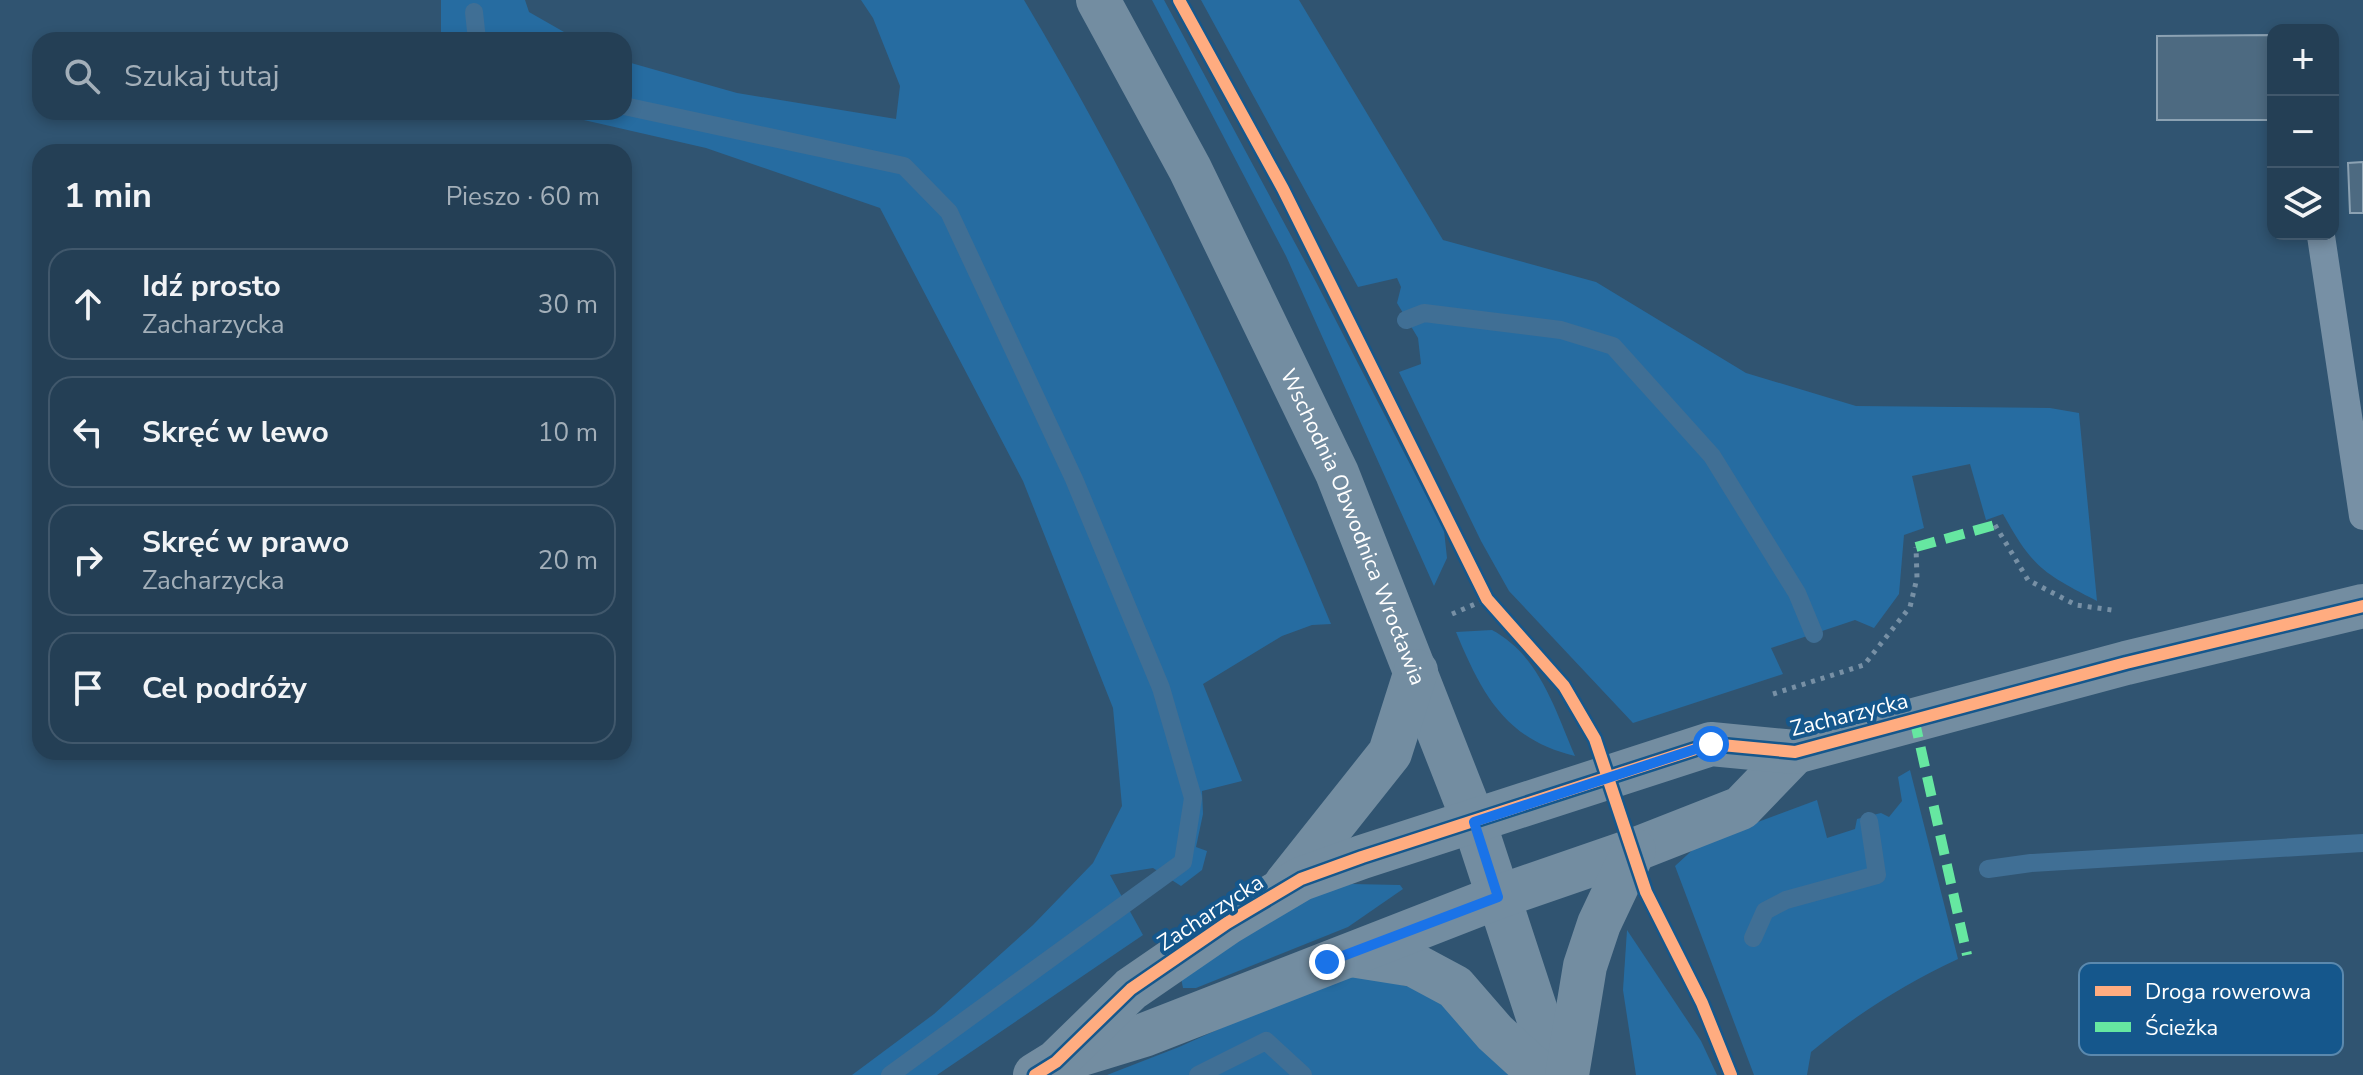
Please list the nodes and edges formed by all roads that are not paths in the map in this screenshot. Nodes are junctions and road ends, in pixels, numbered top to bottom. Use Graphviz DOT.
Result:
graph roads {
  1 [pos="1098,0"];
  2 [pos="2322,240"];
  3 [pos="2363,516"];
  4 [pos="2363,606"];
  5 [pos="1416,671"];
  6 [pos="1795,752"];
  7 [pos="1474,822"];
  8 [pos="1634,850"];
  9 [pos="1280,890"];
  10 [pos="1498,897"];
  11 [pos="1349,954"];
  12 [pos="1045,1069"];
  13 [pos="1541,1075"];
  14 [pos="1557,1075"];
  15 [pos="1567,1075"];
  1 -- 5 [label="street, Wschodnia Obwodnica Wrocławia"];
  2 -- 3 [label="lane"];
  4 -- 6 [label="street, Zacharzycka"];
  5 -- 7 [label="street, Wschodnia Obwodnica Wrocławia"];
  5 -- 9 [label="street"];
  6 -- 7 [label="street, Zacharzycka"];
  6 -- 8 [label="street, Zacharzycka"];
  7 -- 9 [label="street, Zacharzycka"];
  7 -- 10 [label="street, Wschodnia Obwodnica Wrocławia"];
  8 -- 10 [label="street, Zacharzycka"];
  8 -- 15 [label="street"];
  9 -- 12 [label="street, Zacharzycka"];
  10 -- 11 [label="street, Zacharzycka"];
  10 -- 14 [label="street, Wschodnia Obwodnica Wrocławia"];
  11 -- 12 [label="street, Zacharzycka"];
  11 -- 13 [label="street"];
}
